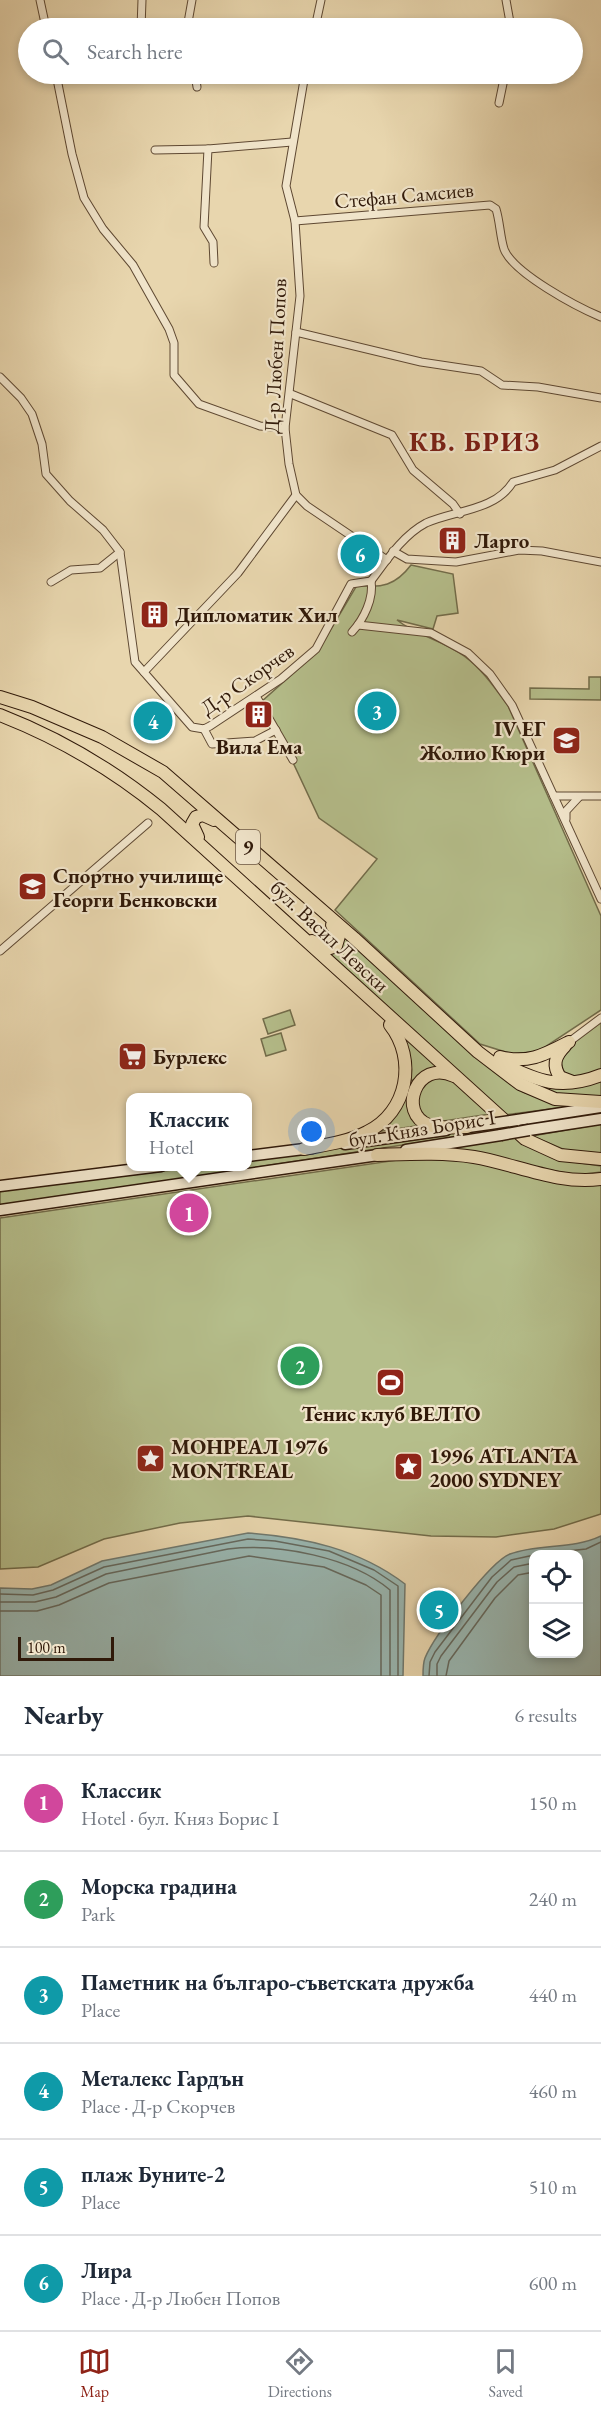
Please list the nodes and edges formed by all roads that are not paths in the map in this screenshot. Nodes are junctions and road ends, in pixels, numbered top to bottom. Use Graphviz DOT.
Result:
graph roads {
  1 [pos="40,0"];
  2 [pos="142,0"];
  3 [pos="192,0"];
  4 [pos="321,0"];
  5 [pos="506,0"];
  6 [pos="44,18"];
  7 [pos="141,18"];
  8 [pos="189,18"];
  9 [pos="317,18"];
  10 [pos="509,18"];
  11 [pos="58,84"];
  12 [pos="197,84"];
  13 [pos="303,84"];
  14 [pos="503,84"];
  15 [pos="198,87"];
  16 [pos="499,102"];
  17 [pos="292,142"];
  18 [pos="208,149"];
  19 [pos="155,150"];
  20 [pos="295,221"];
  21 [pos="214,263"];
  22 [pos="601,317"];
  23 [pos="296,332"];
  24 [pos="0,377"];
  25 [pos="291,394"];
  26 [pos="601,399"];
  27 [pos="285,428"];
  28 [pos="601,446"];
  29 [pos="296,495"];
  30 [pos="460,514"];
  31 [pos="393,551"];
  32 [pos="120,552"];
  33 [pos="387,560"];
  34 [pos="601,562"];
  35 [pos="371,581"];
  36 [pos="51,582"];
  37 [pos="358,625"];
  38 [pos="352,632"];
  39 [pos="144,672"];
  40 [pos="256,696"];
  41 [pos="0,697"];
  42 [pos="0,715"];
  43 [pos="204,729"];
  44 [pos="276,730"];
  45 [pos="293,760"];
  46 [pos="554,796"];
  47 [pos="581,796"];
  48 [pos="601,796"];
  49 [pos="566,822"];
  50 [pos="148,823"];
  51 [pos="223,825"];
  52 [pos="208,850"];
  53 [pos="601,899"];
  54 [pos="317,908"];
  55 [pos="295,931"];
  56 [pos="0,951"];
  57 [pos="372,1003"];
  58 [pos="601,1018"];
  59 [pos="467,1042"];
  60 [pos="569,1042"];
  61 [pos="478,1052"];
  62 [pos="601,1075"];
  63 [pos="454,1077"];
  64 [pos="574,1082"];
  65 [pos="601,1102"];
  66 [pos="601,1107"];
  67 [pos="601,1119"];
  68 [pos="467,1127"];
  69 [pos="304,1149"];
  70 [pos="377,1155"];
  71 [pos="252,1156"];
  72 [pos="577,1158"];
  73 [pos="601,1159"];
  74 [pos="601,1164"];
  75 [pos="126,1171"];
  76 [pos="601,1179"];
  77 [pos="0,1186"];
  78 [pos="0,1210"];
  1 -- 6 [label="street"];
  2 -- 7 [label="street"];
  3 -- 8 [label="street"];
  4 -- 9 [label="street"];
  5 -- 10 [label="street"];
  11 -- 27 [label="street"];
  12 -- 15 [label="street"];
  13 -- 17 [label="street, Д-р Любен Попов"];
  14 -- 16 [label="street"];
  17 -- 18 [label="street"];
  17 -- 20 [label="street, Д-р Любен Попов"];
  18 -- 19 [label="street"];
  18 -- 21 [label="street"];
  20 -- 22 [label="street, Стефан Самсиев"];
  20 -- 23 [label="street, Д-р Любен Попов"];
  23 -- 25 [label="street, Д-р Любен Попов"];
  23 -- 26 [label="street"];
  24 -- 32 [label="street"];
  25 -- 27 [label="street, Д-р Любен Попов"];
  25 -- 30 [label="street"];
  27 -- 29 [label="street, Д-р Любен Попов"];
  28 -- 30 [label="street"];
  29 -- 33 [label="street"];
  29 -- 39 [label="street"];
  30 -- 31 [label="street"];
  31 -- 33 [label="street"];
  31 -- 34 [label="street"];
  32 -- 36 [label="street"];
  32 -- 39 [label="street, Д-р Скорчев"];
  33 -- 35 [label="street"];
  35 -- 37 [label="street"];
  35 -- 40 [label="street, Д-р Скорчев"];
  37 -- 38 [label="street"];
  37 -- 46 [label="street"];
  39 -- 43 [label="street, Д-р Скорчев"];
  40 -- 43 [label="street, Д-р Скорчев"];
  40 -- 44 [label="street"];
  41 -- 51 [label="highway, бул. Васил Левски / 9"];
  42 -- 52 [label="highway, бул. Васил Левски / 9"];
  43 -- 44 [label="street"];
  44 -- 45 [label="street"];
  46 -- 47 [label="street"];
  46 -- 49 [label="street"];
  47 -- 48 [label="street"];
  47 -- 49 [label="street"];
  49 -- 53 [label="street"];
  50 -- 56 [label="street"];
  51 -- 52 [label="highway"];
  51 -- 54 [label="highway, бул. Васил Левски / 9"];
  52 -- 55 [label="highway, бул. Васил Левски / 9"];
  54 -- 55 [label="highway"];
  54 -- 59 [label="highway, бул. Васил Левски / 9"];
  55 -- 57 [label="highway, бул. Васил Левски / 9"];
  57 -- 63 [label="highway, бул. Васил Левски / 9"];
  57 -- 69 [label="highway"];
  58 -- 60 [label="street"];
  59 -- 60 [label="highway"];
  59 -- 61 [label="highway, бул. Васил Левски / 9"];
  60 -- 64 [label="highway"];
  61 -- 64 [label="highway"];
  61 -- 65 [label="highway, бул. Васил Левски / 9"];
  62 -- 64 [label="highway"];
  63 -- 68 [label="highway"];
  63 -- 72 [label="highway, бул. Васил Левски / 9"];
  66 -- 68 [label="main road, бул. Княз Борис I, bridge"];
  67 -- 70 [label="main road, бул. Княз Борис I, bridge"];
  68 -- 69 [label="main road, бул. Княз Борис I"];
  69 -- 71 [label="main road, бул. Княз Борис I"];
  70 -- 76 [label="highway"];
  70 -- 78 [label="main road, бул. Княз Борис I"];
  72 -- 73 [label="highway, бул. Васил Левски / 9"];
  72 -- 74 [label="highway"];
  75 -- 77 [label="main road"];
}
